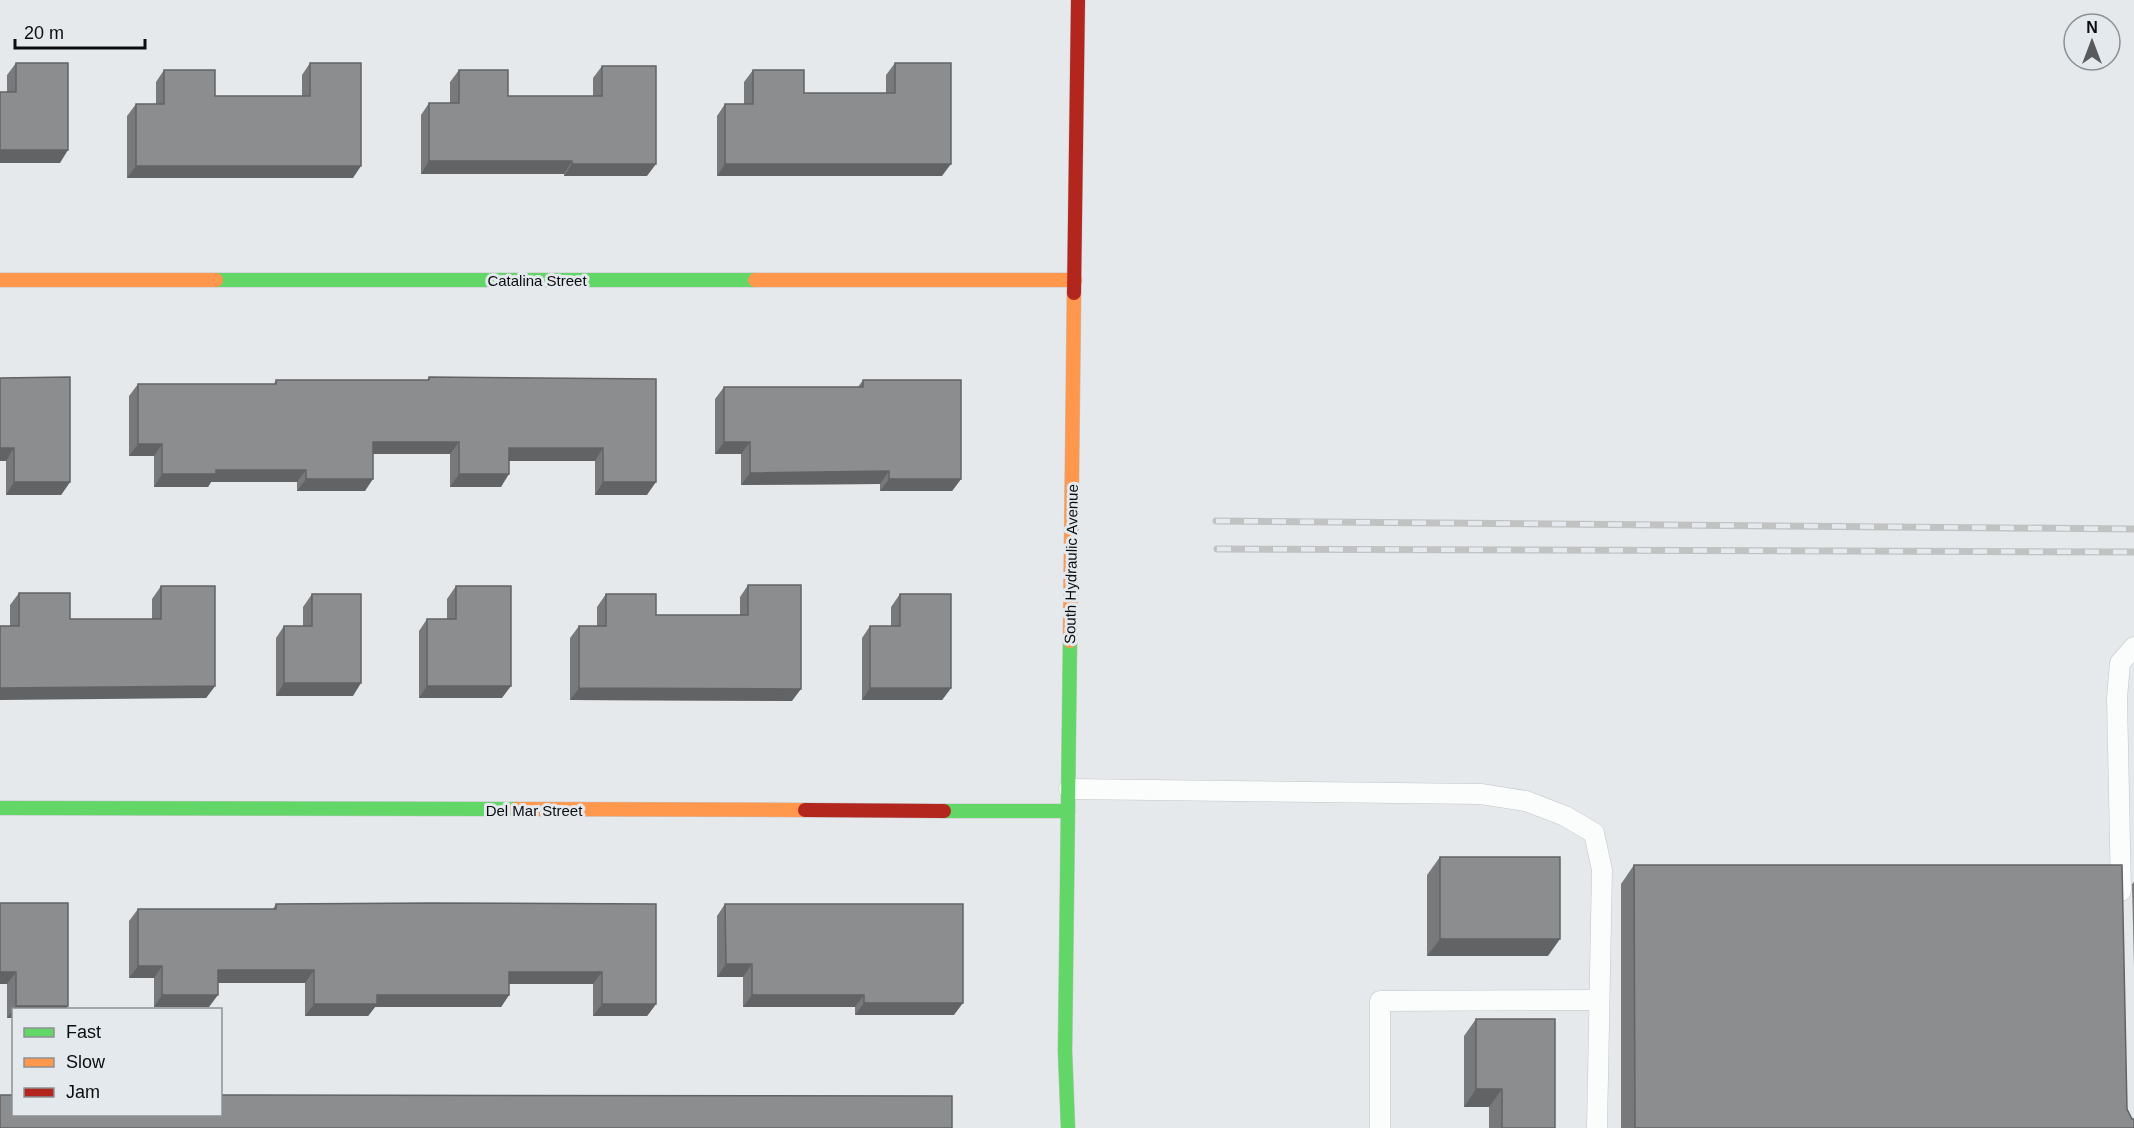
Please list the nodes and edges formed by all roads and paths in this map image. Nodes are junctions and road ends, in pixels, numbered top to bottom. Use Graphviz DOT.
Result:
graph roads {
  1 [pos="1078,0"];
  2 [pos="0,280"];
  3 [pos="1075,280"];
  4 [pos="2134,647"];
  5 [pos="1069,789"];
  6 [pos="0,808"];
  7 [pos="1068,811"];
  8 [pos="2121,913"];
  9 [pos="1599,1000"];
  10 [pos="1068,1128"];
  11 [pos="1380,1128"];
  12 [pos="1597,1128"];
  1 -- 3 [label="street, South Hydraulic Avenue"];
  2 -- 3 [label="street, Catalina Street"];
  3 -- 5 [label="street, South Hydraulic Avenue"];
  4 -- 8 [label="lane"];
  5 -- 7 [label="street, South Hydraulic Avenue"];
  5 -- 9 [label="lane"];
  6 -- 7 [label="street, Del Mar Street"];
  7 -- 10 [label="street, South Hydraulic Avenue"];
  9 -- 11 [label="lane"];
  9 -- 12 [label="lane"];
}
